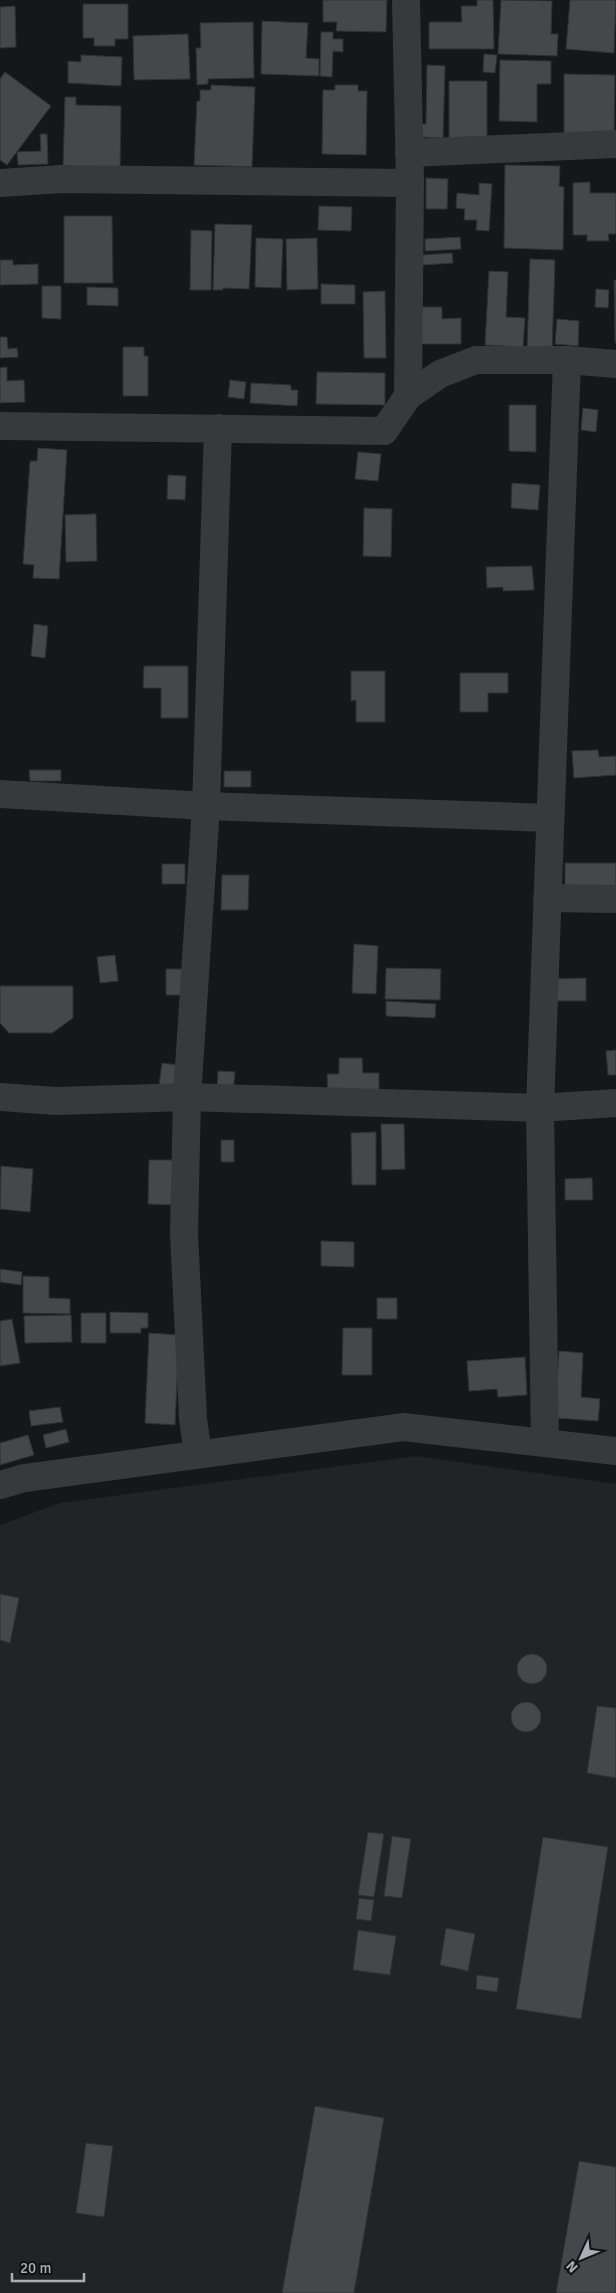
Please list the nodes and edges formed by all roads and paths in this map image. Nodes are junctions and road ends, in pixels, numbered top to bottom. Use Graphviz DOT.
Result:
graph roads {
  1 [pos="406,0"];
  2 [pos="616,144"];
  3 [pos="410,153"];
  4 [pos="0,183"];
  5 [pos="410,183"];
  6 [pos="567,360"];
  7 [pos="616,364"];
  8 [pos="408,396"];
  9 [pos="0,426"];
  10 [pos="218,428"];
  11 [pos="0,794"];
  12 [pos="206,806"];
  13 [pos="550,818"];
  14 [pos="547,898"];
  15 [pos="616,900"];
  16 [pos="0,1097"];
  17 [pos="187,1097"];
  18 [pos="616,1103"];
  19 [pos="540,1108"];
  20 [pos="545,1442"];
  21 [pos="616,1451"];
  22 [pos="198,1454"];
  23 [pos="0,1484"];
  1 -- 3 [label="street"];
  2 -- 3 [label="street"];
  3 -- 5 [label="street"];
  4 -- 5 [label="street"];
  5 -- 8 [label="street"];
  6 -- 7 [label="street"];
  6 -- 8 [label="street"];
  6 -- 13 [label="street"];
  8 -- 10 [label="street"];
  9 -- 10 [label="street"];
  10 -- 12 [label="street"];
  11 -- 12 [label="street"];
  12 -- 13 [label="street"];
  12 -- 17 [label="street"];
  13 -- 14 [label="street"];
  14 -- 15 [label="street"];
  14 -- 19 [label="street"];
  16 -- 17 [label="street"];
  17 -- 19 [label="street"];
  17 -- 22 [label="street"];
  18 -- 19 [label="street"];
  19 -- 20 [label="street"];
  20 -- 21 [label="street"];
  20 -- 22 [label="street"];
  22 -- 23 [label="street"];
}
